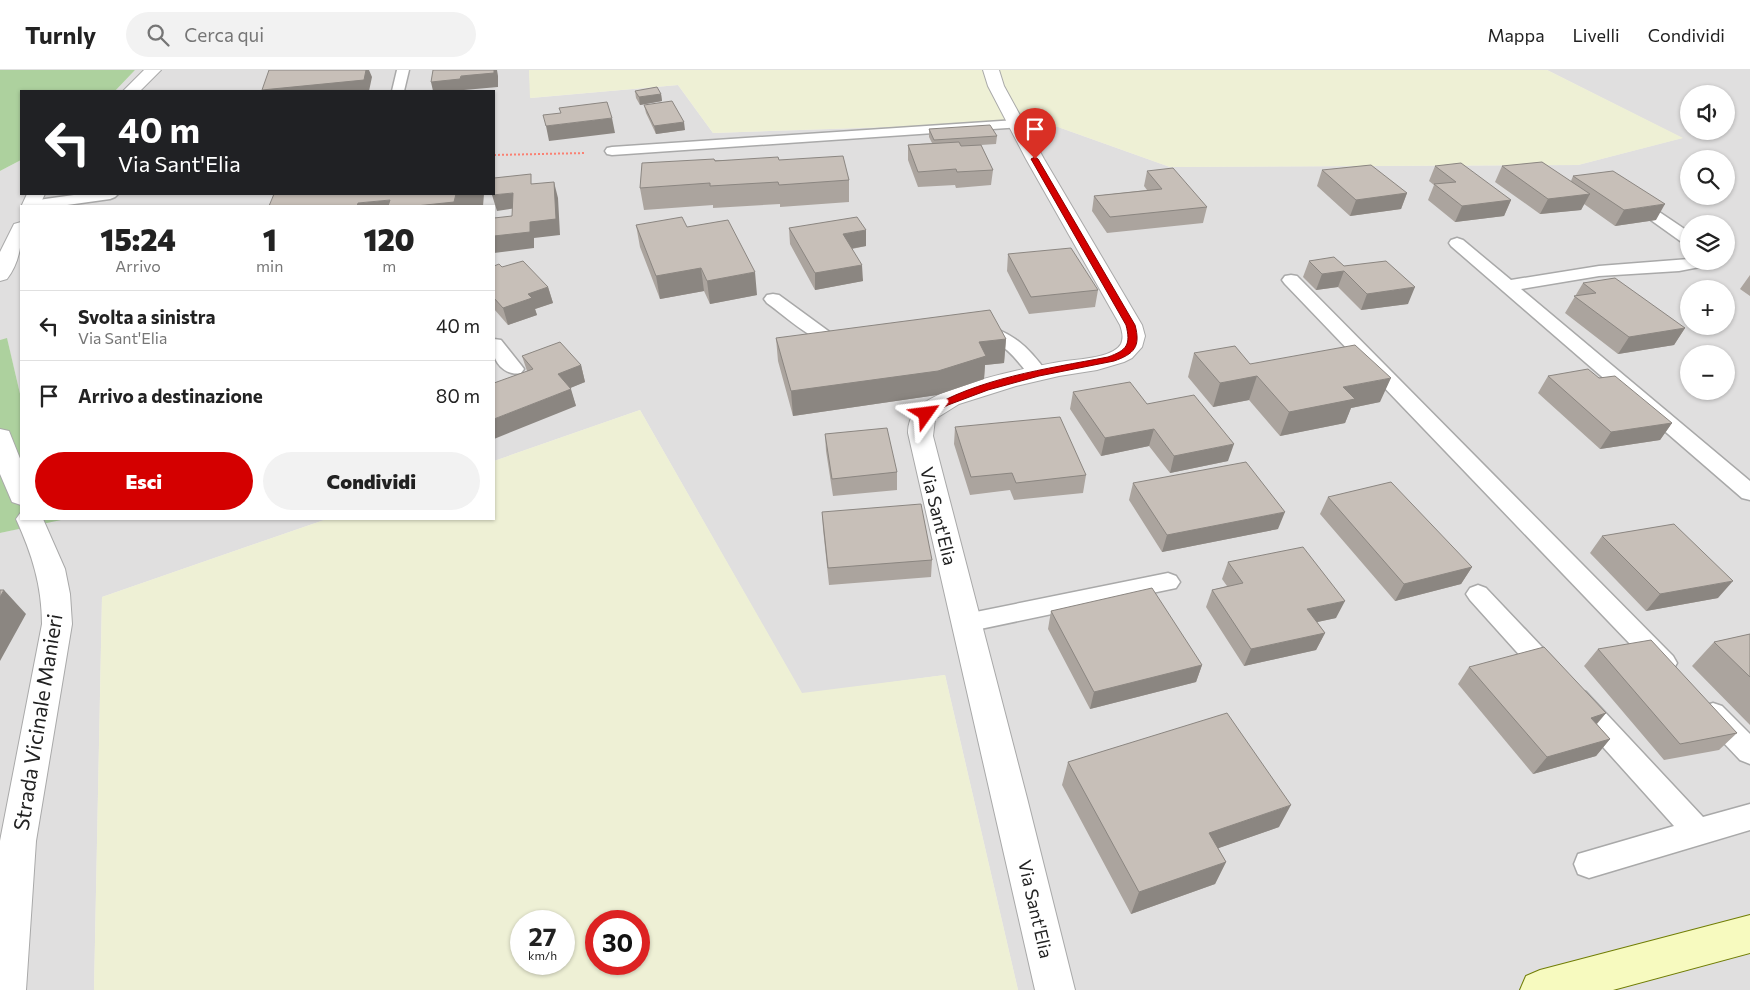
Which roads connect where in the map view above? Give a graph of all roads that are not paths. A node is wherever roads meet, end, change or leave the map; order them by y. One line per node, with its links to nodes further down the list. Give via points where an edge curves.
1 (153, 70): 4 (street)
2 (403, 70): 5 (lane)
3 (991, 70): 6 (street, Via Sant'Elia)
4 (132, 90)
5 (398, 90)
6 (1016, 124): 7 (lane); 23 (street, Via Sant'Elia, via 1131,325 1134,336 1131,347 1116,358)
7 (612, 151)
8 (1624, 194): 12 (lane)
9 (103, 195): 10 (lane)
10 (38, 205)
11 (20, 230): 15 (street)
12 (1680, 234)
13 (1457, 243): 17 (lane)
14 (1680, 266): 17 (lane, via 1599,271)
15 (0, 275)
16 (1291, 280): 32 (lane)
17 (1507, 286): 27 (lane)
18 (773, 299): 20 (lane, via 830,340)
19 (959, 328): 23 (lane, via 989,331 1007,339)
20 (867, 341)
21 (495, 345): 22 (lane)
22 (514, 369)
23 (1038, 374): 31 (street, Via Sant'Elia, via 945,402 926,414 920,425)
24 (0, 437): 25 (street)
25 (16, 468): 26 (street)
26 (20, 490)
27 (1750, 493)
28 (30, 520): 37 (street, Strada Vicinale Manieri, via 53,576 57,624 18,841)
29 (1168, 582): 31 (lane)
30 (1478, 594): 34 (lane)
31 (966, 623): 38 (street, Via Sant'Elia)
32 (1750, 752)
33 (1750, 817): 34 (lane)
34 (1698, 832): 35 (lane)
35 (1589, 864)
36 (1750, 934): 39 (street)
37 (6, 990)
38 (1055, 990)
39 (1540, 990)

